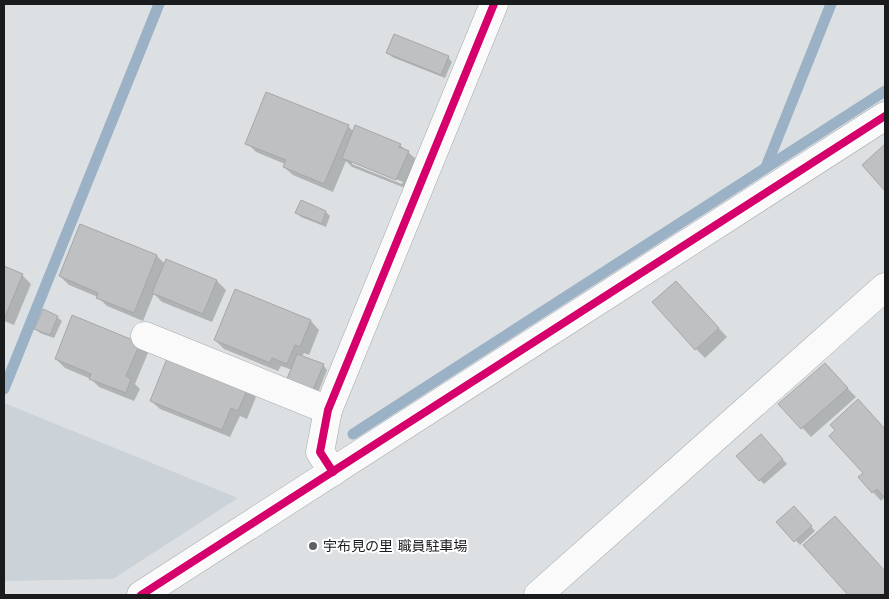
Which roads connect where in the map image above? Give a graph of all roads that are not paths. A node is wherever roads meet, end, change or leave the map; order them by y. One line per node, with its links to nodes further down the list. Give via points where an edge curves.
1 (494, 4): 5 (street)
2 (885, 116): 6 (street)
3 (885, 287): 8 (street)
4 (145, 336): 5 (street)
5 (328, 410): 6 (street, via 320,452)
6 (332, 472): 7 (street)
7 (142, 595)
8 (538, 595)

